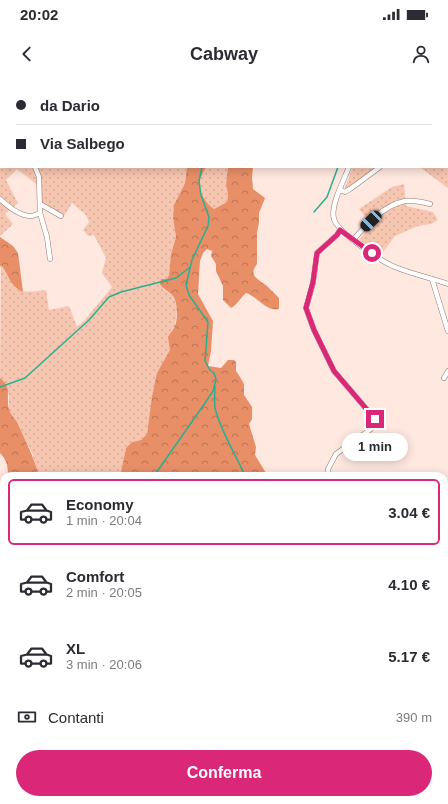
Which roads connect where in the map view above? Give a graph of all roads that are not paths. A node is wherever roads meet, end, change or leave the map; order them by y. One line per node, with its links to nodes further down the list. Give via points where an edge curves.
1 (35, 168): 6 (street, via 39,177)
2 (349, 168): 4 (street)
3 (379, 168): 4 (street, via 345,192)
4 (340, 190): 10 (street, via 334,206 334,219)
5 (0, 199): 8 (street, via 20,214 32,216)
6 (40, 204): 8 (street); 9 (street)
7 (430, 204): 11 (street, via 412,201 397,204 374,218)
8 (40, 213): 12 (street)
9 (61, 216)
10 (340, 230): 11 (street); 18 (street, via 317,253 306,308 334,371 375,419 371,428 336,454)
11 (353, 240): 13 (street, via 395,267)
12 (50, 258)
13 (432, 279): 14 (street); 15 (street)
14 (448, 284)
15 (448, 331)
16 (448, 371): 17 (street)
17 (444, 378)
18 (328, 472)

